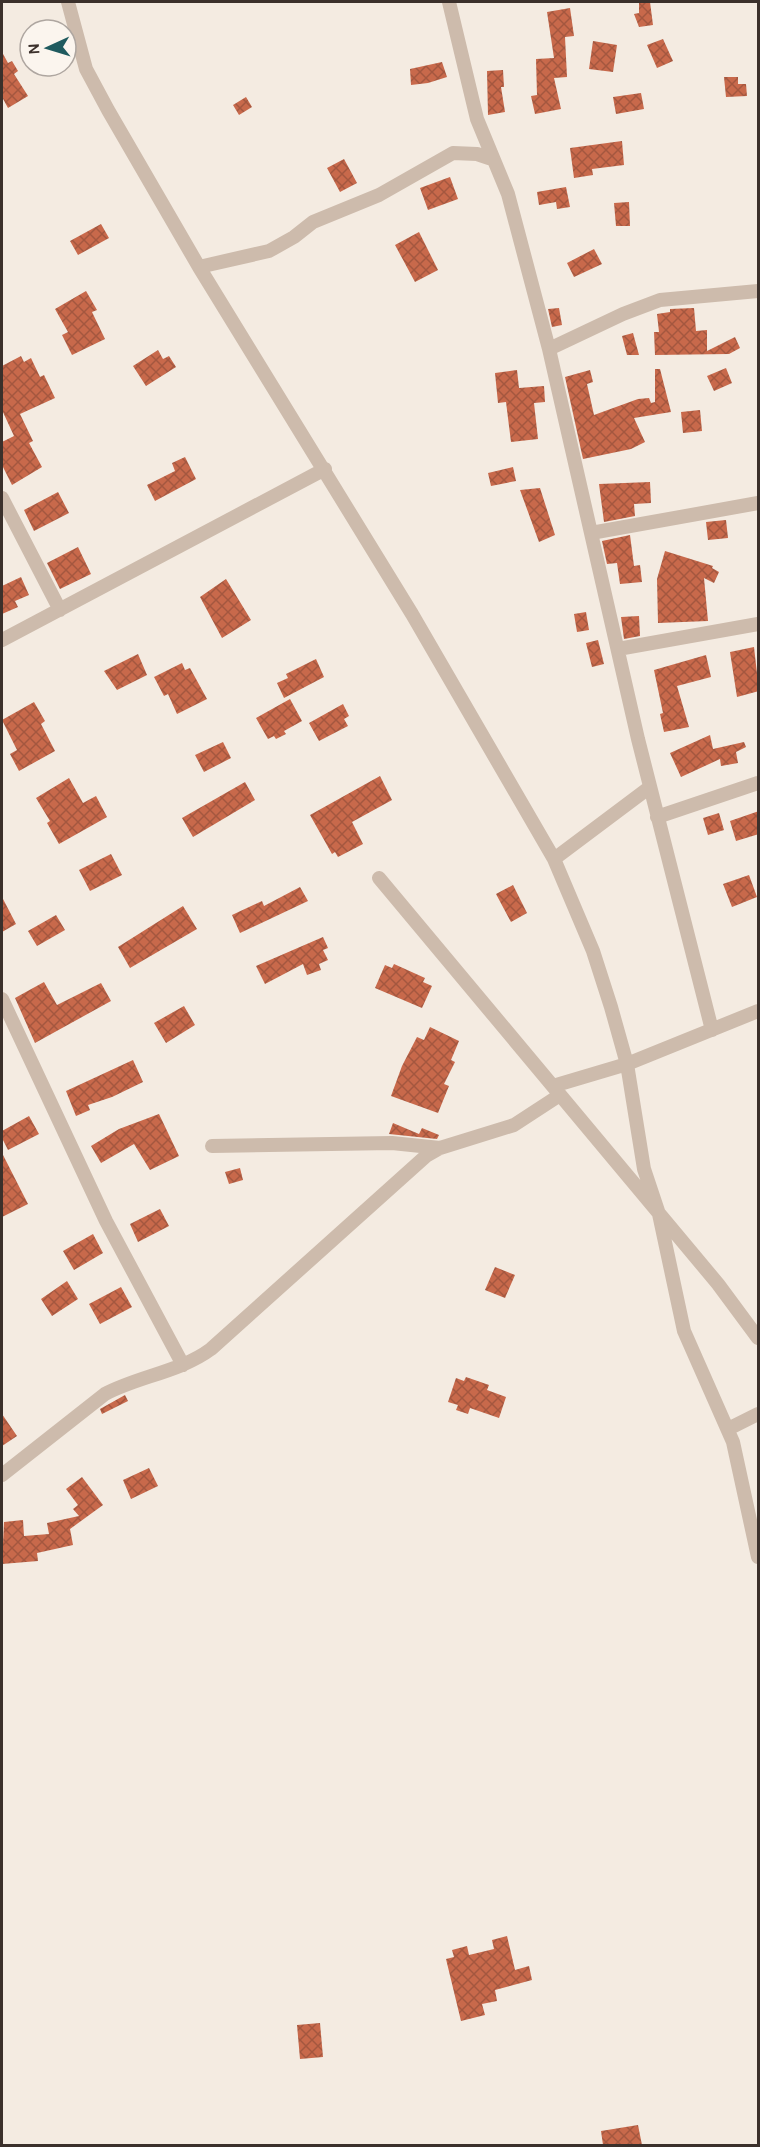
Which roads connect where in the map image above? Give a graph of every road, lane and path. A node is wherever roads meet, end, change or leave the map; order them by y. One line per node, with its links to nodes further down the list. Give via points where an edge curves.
1 (68, 2): 4 (street, via 86,69)
2 (449, 2): 3 (street, via 477,119)
3 (492, 159): 4 (street, via 453,153 379,195 313,222 269,251); 6 (street, via 520,233)
4 (199, 267): 7 (street)
5 (759, 291): 6 (street, via 660,300)
6 (549, 349): 10 (street)
7 (325, 469): 11 (street); 18 (street)
8 (2, 498): 11 (street)
9 (759, 503): 10 (street)
10 (591, 533): 14 (street)
11 (60, 610): 13 (street)
12 (759, 624): 14 (street)
13 (2, 640)
14 (618, 649): 16 (street)
15 (759, 783): 17 (street)
16 (650, 787): 17 (street); 18 (street)
17 (657, 818): 22 (street)
18 (554, 859): 23 (street, via 593,951)
19 (379, 878): 24 (street)
20 (2, 999): 29 (street, via 106,1221)
21 (759, 1011): 22 (street)
22 (712, 1030): 23 (street)
23 (627, 1064): 24 (street); 27 (street, via 644,1169)
24 (557, 1090): 26 (street, via 514,1125); 27 (street)
25 (212, 1146): 26 (street, via 392,1143)
26 (440, 1148): 29 (street, via 426,1156 211,1349)
27 (659, 1214): 28 (street); 31 (street, via 684,1331 695,1363)
28 (759, 1338)
29 (183, 1365): 32 (street, via 105,1394)
30 (759, 1414): 31 (street)
31 (728, 1429): 33 (street)
32 (2, 1475)
33 (759, 1557)

